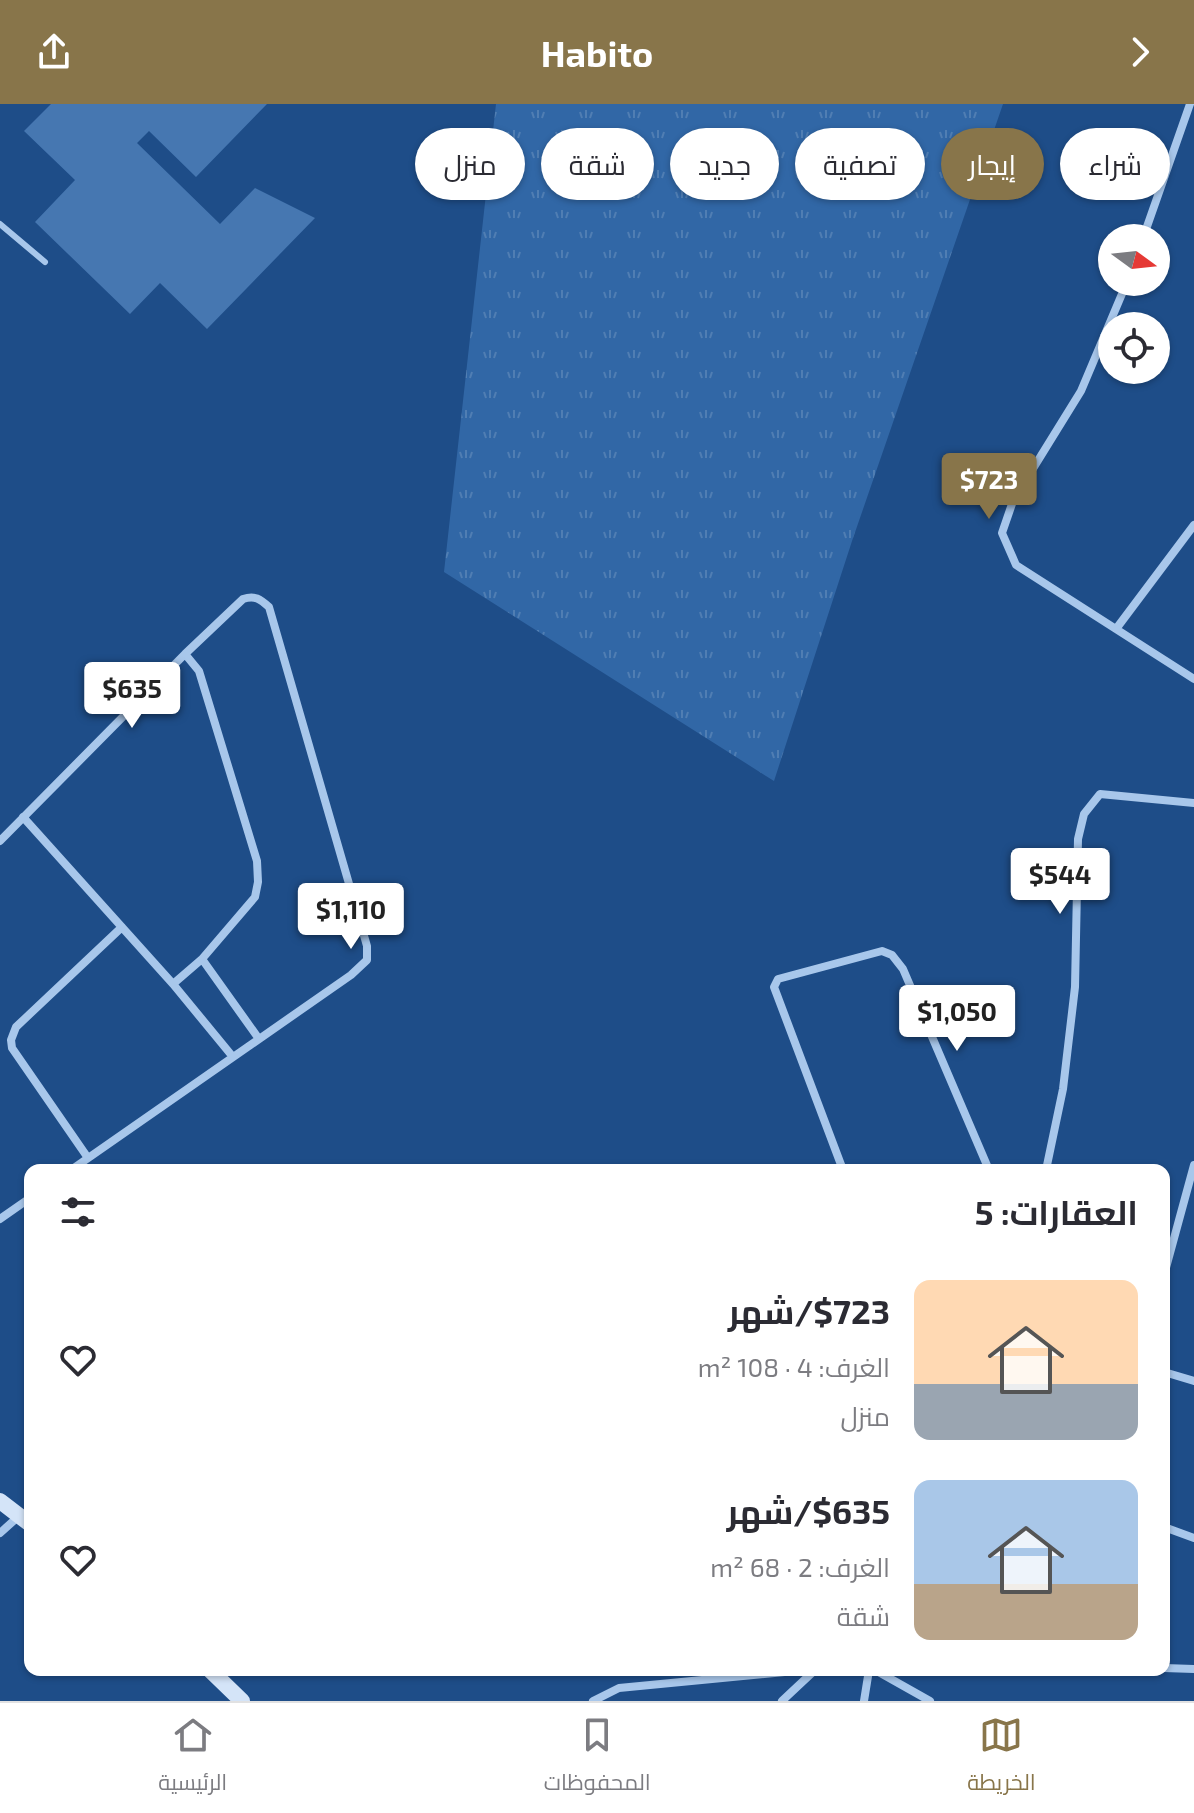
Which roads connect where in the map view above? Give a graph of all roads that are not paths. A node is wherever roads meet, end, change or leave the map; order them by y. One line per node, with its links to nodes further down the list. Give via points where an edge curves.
1 (1190, 104): 3 (street)
2 (0, 224): 4 (lane)
3 (1148, 224)
4 (45, 262)
5 (1121, 296): 7 (street, via 1081,391 1013,501 1002,533 1016,565)
6 (1194, 525): 7 (street)
7 (1116, 629): 9 (street)
8 (185, 654): 11 (street); 14 (street, via 199,671 257,861 255,897); 16 (street, via 243,599 251,596 269,607 367,946 361,967)
9 (1194, 679)
10 (1194, 803): 22 (street, via 1100,794 1084,814 1078,839 1075,987)
11 (23, 817): 12 (street); 13 (street)
12 (0, 841)
13 (122, 927): 15 (street); 18 (street, via 16,1027 11,1040)
14 (202, 959): 15 (street); 16 (street)
15 (173, 984): 17 (street)
16 (259, 1039): 17 (street)
17 (233, 1057): 18 (street)
18 (88, 1158): 19 (street)
19 (80, 1164)
20 (841, 1164): 21 (street, via 774,987 778,979 882,951 903,969)
21 (986, 1164)
22 (1047, 1164)
23 (1194, 1165): 24 (street)
24 (1190, 1193): 27 (street)
25 (24, 1202): 26 (street)
26 (0, 1219)
27 (1170, 1256)
28 (1170, 1374): 29 (street)
29 (1194, 1381)
30 (0, 1501): 31 (street)
31 (24, 1519)
32 (24, 1521): 34 (street)
33 (1170, 1529): 35 (street)
34 (0, 1533)
35 (1194, 1538)
36 (1170, 1668): 37 (street)
37 (1194, 1669)
38 (216, 1676): 43 (street)
39 (743, 1676): 44 (street, via 619,1688)
40 (809, 1676): 45 (street)
41 (870, 1676): 46 (street)
42 (883, 1676): 47 (street)
43 (242, 1701)
44 (593, 1701)
45 (782, 1701)
46 (864, 1701)
47 (930, 1701)

